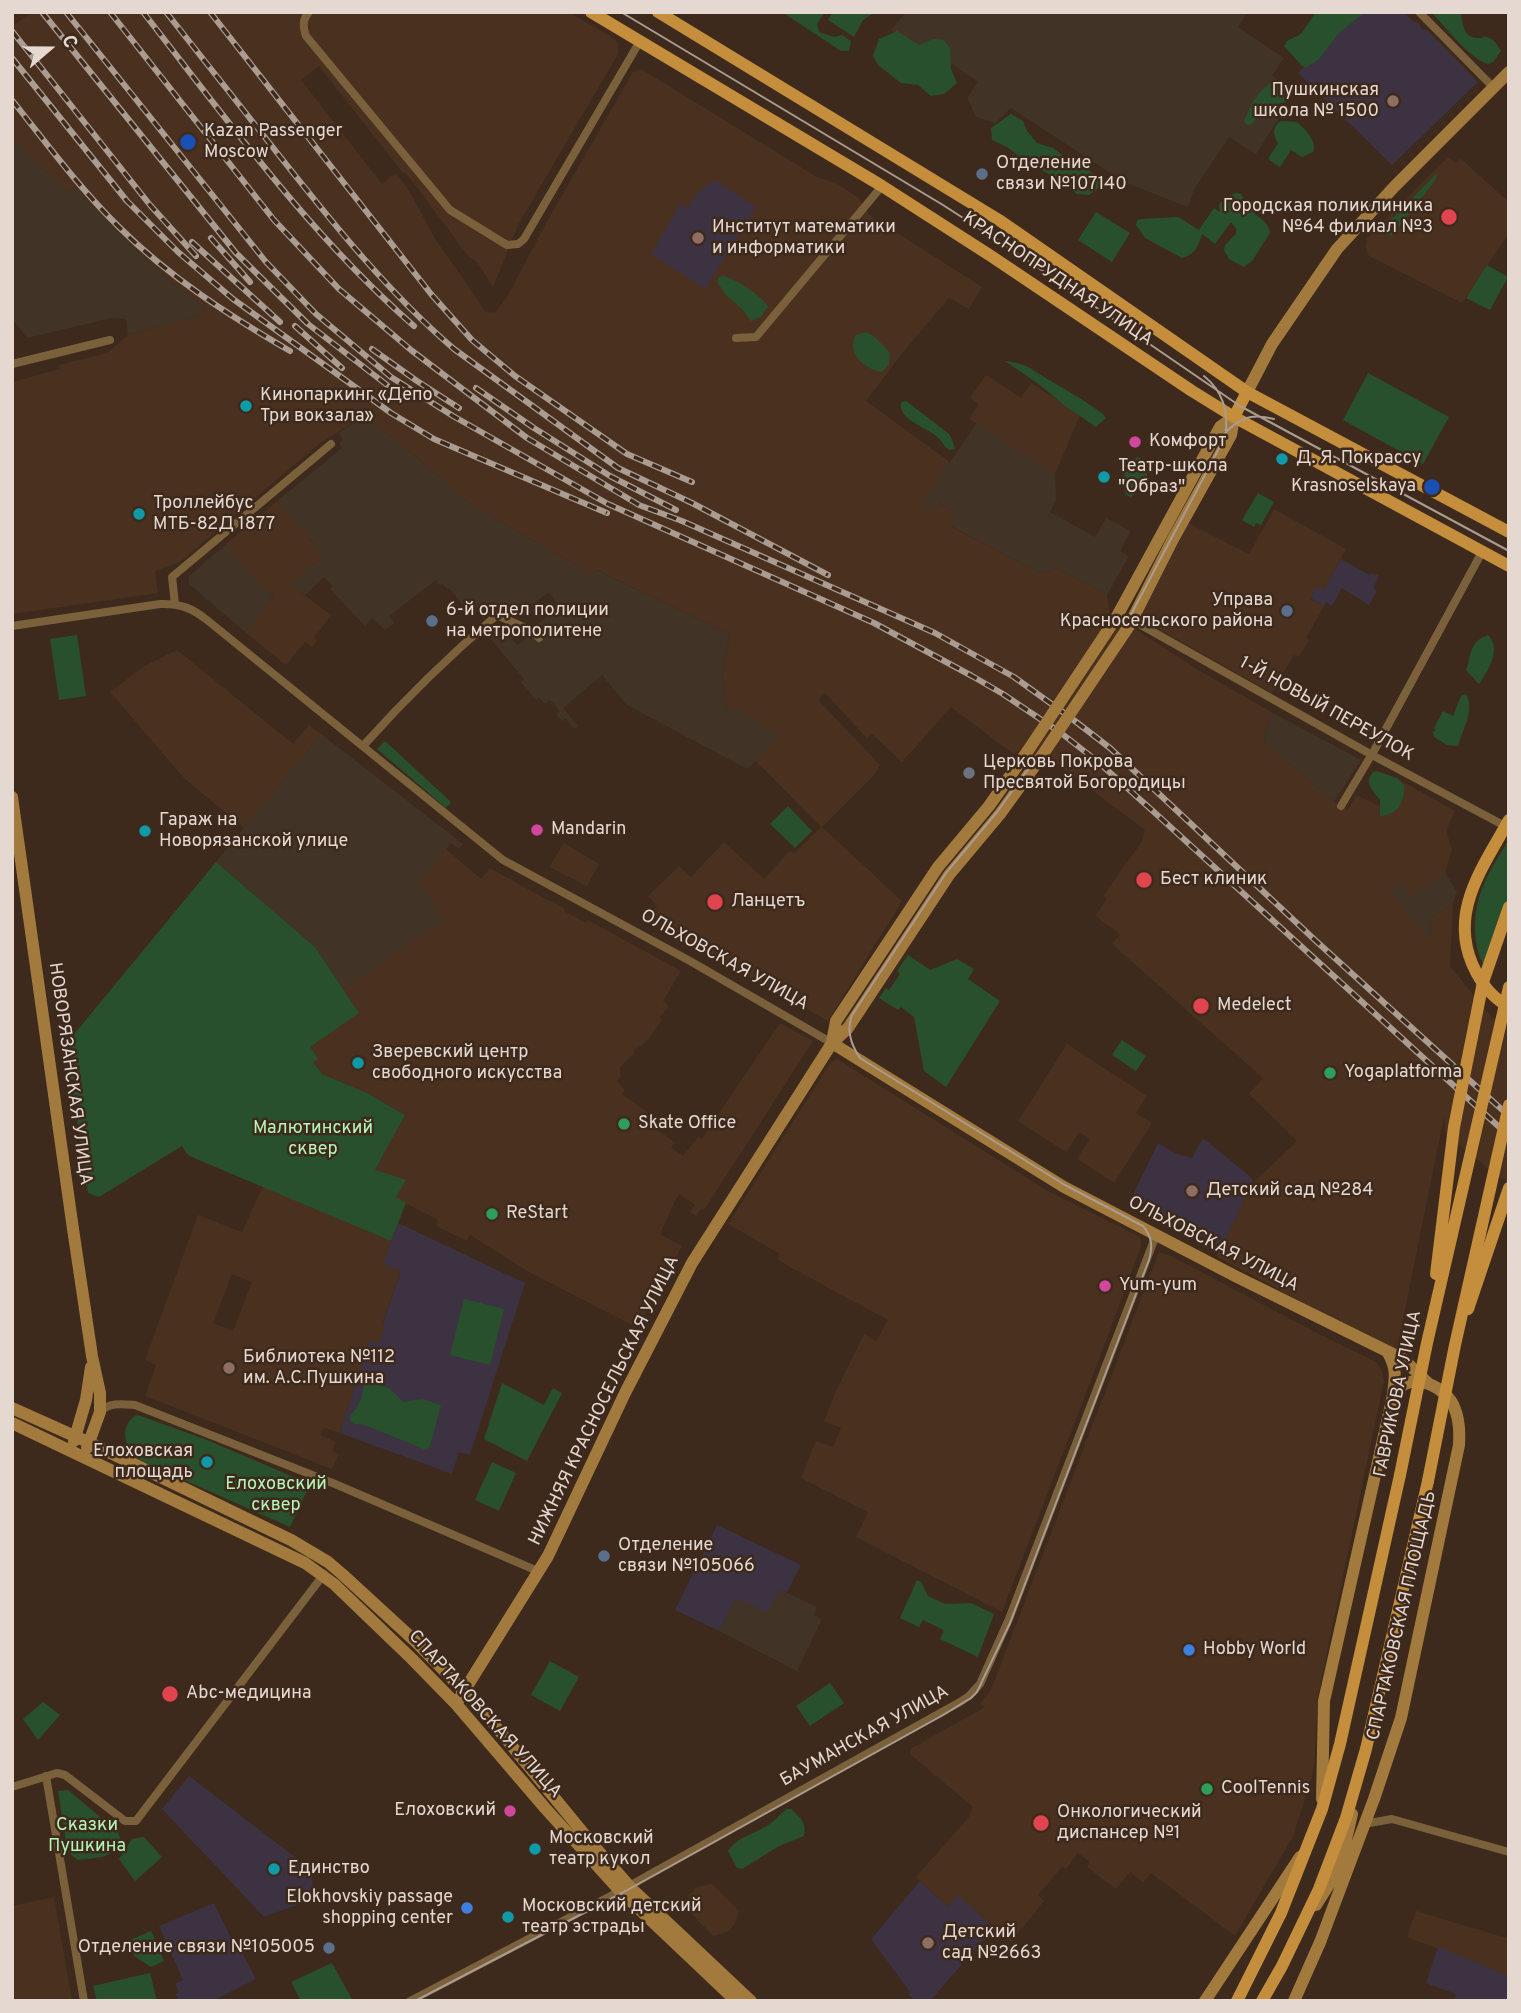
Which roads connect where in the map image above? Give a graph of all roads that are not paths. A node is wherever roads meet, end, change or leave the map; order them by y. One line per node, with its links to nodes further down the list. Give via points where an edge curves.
1 (309, 12): 5 (street, via 304,19 306,36 450,210 507,245 524,239)
2 (590, 12): 5 (main road, КРАСНОПРУДНАЯ УЛИЦА)
3 (658, 12): 12 (main road, КРАСНОПРУДНАЯ УЛИЦА, via 999,219)
4 (1419, 12): 7 (street)
5 (640, 41): 8 (main road, КРАСНОПРУДНАЯ УЛИЦА)
6 (1509, 72): 7 (street)
7 (1493, 87): 12 (street, via 1336,249 1272,344)
8 (882, 186): 9 (street, via 756,337); 13 (main road, КРАСНОПРУДНАЯ УЛИЦА)
9 (736, 338)
10 (110, 340): 11 (street)
11 (12, 364)
12 (1247, 392): 13 (main road); 15 (main road, КРАСНОПРУДНАЯ УЛИЦА)
13 (1234, 417): 16 (main road, КРАСНОПРУДНАЯ УЛИЦА); 19 (street, НИЖНЯЯ КРАСНОСЕЛЬСКАЯ УЛИЦА, via 1231,435); 30 (street, НИЖНЯЯ КРАСНОСЕЛЬСКАЯ УЛИЦА, bridge, via 1220,427 1116,618 989,806 911,907 836,1021)
14 (331, 444): 18 (street, via 172,577)
15 (1509, 532)
16 (1482, 552): 17 (main road, КРАСНОПРУДНАЯ УЛИЦА); 23 (street)
17 (1509, 566)
18 (174, 604): 20 (street, ОЛЬХОВСКАЯ УЛИЦА); 22 (street, ОЛЬХОВСКАЯ УЛИЦА, via 200,614)
19 (1130, 623): 23 (street, 1-Й НОВЫЙ ПЕРЕУЛОК); 30 (street, НИЖНЯЯ КРАСНОСЕЛЬСКАЯ УЛИЦА, bridge, via 1039,761 949,875 848,1028)
20 (12, 626)
21 (539, 638): 22 (street, via 497,615 422,683)
22 (363, 746): 30 (street, ОЛЬХОВСКАЯ УЛИЦА, via 503,860)
23 (1371, 755): 25 (street); 26 (street, 1-Й НОВЫЙ ПЕРЕУЛОК)
24 (12, 797): 37 (street, НОВОРЯЗАНСКАЯ УЛИЦА)
25 (1341, 806)
26 (1507, 823): 29 (main road, via 1475,881 1464,923 1465,944 1482,985)
27 (1509, 907): 34 (main road, bridge, via 1483,982 1454,1127)
28 (1509, 987): 34 (main road, ГАВРИКОВА УЛИЦА, bridge)
29 (1509, 1007)
30 (832, 1043): 33 (street, ОЛЬХОВСКАЯ УЛИЦА, via 1050,1179); 47 (street, НИЖНЯЯ КРАСНОСЕЛЬСКАЯ УЛИЦА, via 692,1263)
31 (1509, 1105): 35 (main road, bridge)
32 (1509, 1188): 35 (main road, bridge)
33 (1156, 1235): 36 (street, ОЛЬХОВСКАЯ УЛИЦА); 58 (street, БАУМАНСКАЯ УЛИЦА, via 1035,1554 980,1684 960,1702)
34 (1427, 1343): 53 (main road, ГАВРИКОВА УЛИЦА, bridge)
35 (1455, 1345): 50 (main road, bridge)
36 (1387, 1351): 38 (street, ОЛЬХОВСКАЯ УЛИЦА, via 1403,1359); 39 (street, via 1396,1371)
37 (92, 1356): 41 (street, НОВОРЯЗАНСКАЯ УЛИЦА); 43 (street, НОВОРЯЗАНСКАЯ УЛИЦА)
38 (1429, 1384): 39 (street, via 1401,1385); 54 (street, СПАРТАКОВСКАЯ ПЛОЩАДЬ, via 1444,1394 1455,1410 1459,1445 1401,1718)
39 (1392, 1400): 53 (street, via 1324,1701)
40 (12, 1408): 43 (street, СПАРТАКОВСКАЯ УЛИЦА)
41 (100, 1412): 44 (street, НОВОРЯЗАНСКАЯ УЛИЦА); 47 (street, via 107,1406 135,1405)
42 (12, 1423): 45 (street, СПАРТАКОВСКАЯ УЛИЦА)
43 (76, 1436): 44 (street, СПАРТАКОВСКАЯ УЛИЦА); 45 (street, НОВОРЯЗАНСКАЯ УЛИЦА)
44 (90, 1443): 45 (street); 46 (street, СПАРТАКОВСКАЯ УЛИЦА, via 290,1540)
45 (78, 1453): 46 (street, СПАРТАКОВСКАЯ УЛИЦА)
46 (327, 1570): 48 (street, СПАРТАКОВСКАЯ УЛИЦА, via 415,1641); 49 (street, СПАРТАКОВСКАЯ УЛИЦА); 51 (street, via 136,1821 125,1821 65,1775)
47 (540, 1572): 48 (street, НИЖНЯЯ КРАСНОСЕЛЬСКАЯ УЛИЦА)
48 (464, 1691): 49 (street, НИЖНЯЯ КРАСНОСЕЛЬСКАЯ УЛИЦА); 58 (street, СПАРТАКОВСКАЯ УЛИЦА)
49 (456, 1704): 58 (street, СПАРТАКОВСКАЯ УЛИЦА, via 545,1808)
50 (1366, 1749): 57 (street); 59 (main road, via 1346,1818)
51 (46, 1776): 52 (street); 61 (street)
52 (12, 1787)
53 (1322, 1809): 55 (main road)
54 (1362, 1830): 56 (street, via 1392,1819); 57 (street); 60 (street, СПАРТАКОВСКАЯ ПЛОЩАДЬ)
55 (1309, 1845): 65 (street); 66 (main road)
56 (1509, 1852)
57 (1339, 1868): 59 (street); 60 (street)
58 (625, 1888): 62 (street, БАУМАНСКАЯ УЛИЦА); 63 (street); 64 (street)
59 (1298, 1934): 67 (main road)
60 (1319, 1945): 68 (street)
61 (84, 2001)
62 (410, 2001)
63 (736, 2001)
64 (751, 2001)
65 (1205, 2001)
66 (1237, 2001)
67 (1262, 2001)
68 (1294, 2001)

